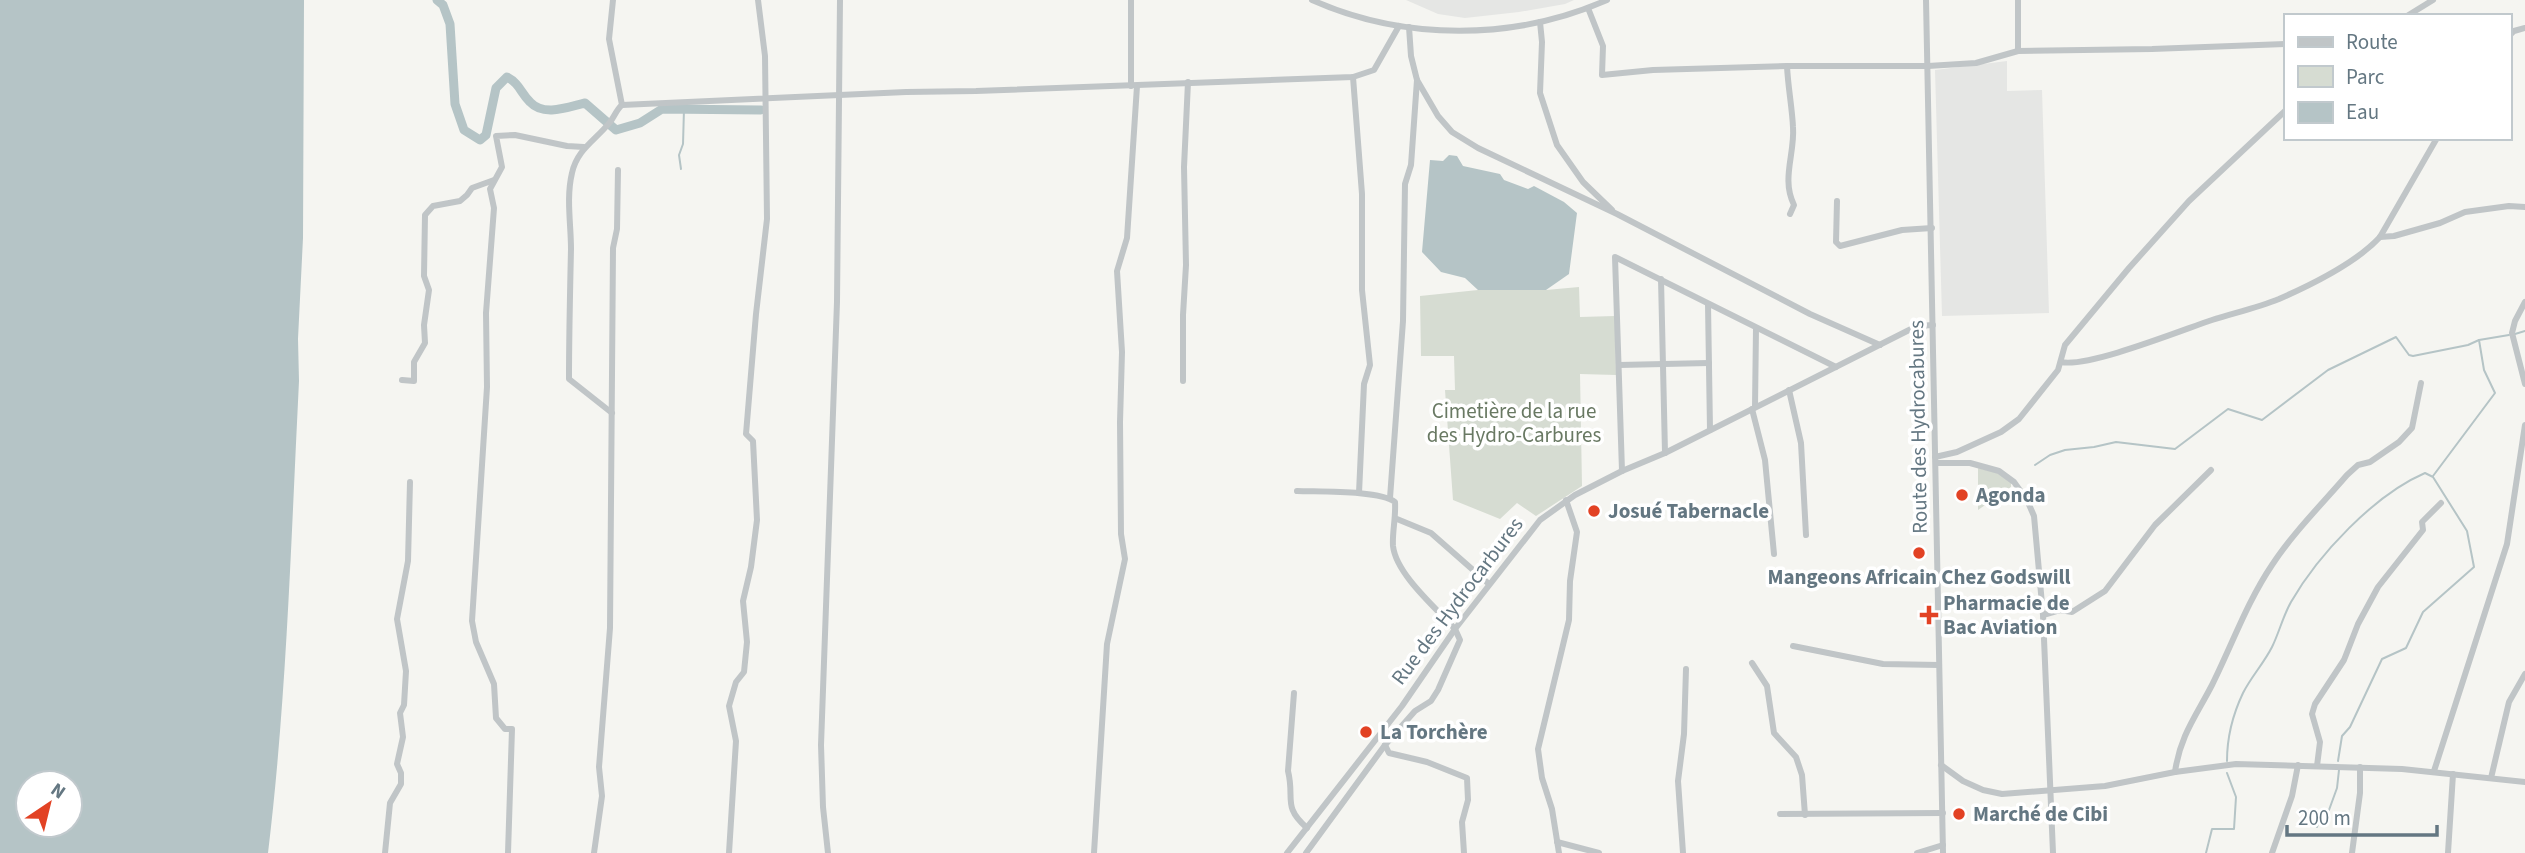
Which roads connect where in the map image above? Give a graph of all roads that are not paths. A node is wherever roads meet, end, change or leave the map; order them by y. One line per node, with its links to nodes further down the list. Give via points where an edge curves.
1 (613, 0): 25 (street, via 609,39)
2 (758, 0): 24 (street)
3 (839, 0): 23 (street)
4 (1131, 0): 22 (street)
5 (1311, 0): 13 (street)
6 (1606, 0): 10 (street)
7 (1926, 0): 18 (street, Route des Hydrocabures)
8 (2018, 0): 16 (street)
9 (2433, 0): 11 (street)
10 (1588, 8): 12 (street); 17 (street, via 1603,46 1602,75)
11 (2410, 14)
12 (1540, 22): 14 (street, via 1471,31); 33 (street, via 1540,93 1557,145 1583,182)
13 (1399, 26): 14 (street); 19 (street, via 1374,71)
14 (1409, 27): 20 (street)
15 (2284, 44): 16 (street)
16 (2018, 51): 18 (street, via 1976,63)
17 (1787, 66): 18 (street); 34 (street, via 1793,129 1788,166 1794,205)
18 (1928, 66): 35 (street, Route des Hydrocabures)
19 (1353, 77): 21 (street); 63 (street, via 1362,194 1362,290 1370,365 1364,384)
20 (1417, 80): 33 (street, via 1452,132); 64 (street, via 1411,165 1405,184 1403,321)
21 (1188, 82): 22 (street); 49 (street)
22 (1134, 86): 23 (street); 101 (street, via 1126,238 1117,271 1125,559 1107,644)
23 (839, 97): 24 (street); 100 (street, via 837,302 821,745)
24 (766, 100): 25 (street); 99 (street, via 767,219 746,434 753,441 757,520 743,601 744,672 729,706 736,741)
25 (622, 105): 28 (street)
26 (2284, 112): 43 (street, via 2189,201 2065,345)
27 (2436, 140): 36 (street)
28 (584, 147): 30 (street, via 496,136 502,167); 54 (street, via 572,173 569,196 569,379)
29 (618, 170): 54 (street)
30 (496, 179): 48 (street, via 472,188 460,201 433,206 425,215 424,276 429,290 425,343 414,362 414,381); 97 (street, via 490,189 494,208 486,313 487,387 472,621 494,684 496,718 505,729 512,729)
31 (1837, 201): 35 (street, via 1836,242 1840,246 1902,229)
32 (2525, 207): 36 (street, via 2465,212)
33 (1617, 214): 42 (street)
34 (1790, 214)
35 (1931, 228): 40 (street, Route des Hydrocabures)
36 (2380, 237): 43 (street, via 2342,265 2277,299 2124,350)
37 (1661, 279): 39 (street); 45 (street, via 1615,257); 46 (street)
38 (2525, 302): 51 (street, via 2513,336)
39 (1708, 304): 41 (street); 44 (street)
40 (1933, 325): 42 (street, Rue des Hydrocarbures, via 1917,326); 58 (street, Route des Hydrocabures)
41 (1756, 328): 47 (street); 53 (street)
42 (1880, 345): 47 (street, Rue des Hydrocarbures)
43 (2062, 362): 58 (street, via 2019,419 2001,432)
44 (1709, 363): 46 (street); 56 (street)
45 (1619, 365): 46 (street); 60 (street)
46 (1664, 366): 57 (street)
47 (1836, 368): 52 (street, Rue des Hydrocarbures)
48 (401, 380)
49 (1183, 381)
50 (2421, 383): 85 (street, via 2412,428 2347,475 2273,564 2186,732)
51 (2525, 384)
52 (1789, 390): 53 (street, Rue des Hydrocarbures); 68 (street, via 1801,443)
53 (1754, 408): 56 (street, Rue des Hydrocarbures); 69 (street, via 1765,460)
54 (612, 413): 98 (street, via 610,628 599,767 602,796)
55 (2525, 425): 84 (street, via 2507,544)
56 (1710, 430): 57 (street, Rue des Hydrocarbures)
57 (1665, 453): 60 (street, Rue des Hydrocarbures)
58 (1936, 460): 71 (street, via 1999,471 2027,500 2034,516); 75 (street, Route des Hydrocabures)
59 (2211, 470): 71 (street, via 2155,525 2105,591 2072,611)
60 (1622, 471): 65 (street, Rue des Hydrocarbures)
61 (410, 482): 96 (street, via 408,561 397,619 406,671 397,764 401,784 390,803)
62 (1297, 491): 63 (street)
63 (1359, 493): 64 (street)
64 (1390, 498): 67 (street, via 1395,502)
65 (1566, 500): 70 (street, Rue des Hydrocarbures, via 1540,520); 94 (street, via 1577,532 1569,620 1538,749)
66 (2441, 503): 82 (street, via 2422,522 2423,530 2378,587 2344,660 2315,704 2312,714 2320,742)
67 (1396, 519): 70 (street, via 1431,533); 72 (street, via 1393,545 1398,565)
68 (1806, 535)
69 (1774, 554)
70 (1489, 584): 72 (street, Rue des Hydrocarbures)
71 (2043, 615): 89 (street)
72 (1455, 629): 79 (street, via 1458,648 1438,690); 93 (street, Rue des Hydrocarbures)
73 (1793, 646): 75 (street, via 1883,664)
74 (1752, 663): 92 (street, via 1767,686 1774,733 1796,757)
75 (1939, 665): 80 (street, Route des Hydrocabures)
76 (1686, 669): 107 (street, via 1678,781)
77 (2525, 674): 87 (street, via 2509,702)
78 (1294, 693): 93 (street, via 1290,806)
79 (1385, 745): 103 (street); 104 (street, via 1389,753 1467,778)
80 (1941, 765): 89 (street, via 1983,790); 90 (street, Route des Hydrocabures)
81 (2298, 765): 82 (street); 85 (street, via 2236,764); 110 (street)
82 (2317, 766): 83 (street)
83 (2360, 767): 84 (street); 111 (street)
84 (2434, 771): 86 (street)
85 (2175, 772): 89 (street)
86 (2453, 774): 87 (street); 112 (street)
87 (2491, 778): 88 (street)
88 (2525, 782)
89 (2049, 792): 109 (street)
90 (1942, 813): 92 (street); 95 (street, Route des Hydrocabures)
91 (1780, 814): 92 (street)
92 (1805, 815)
93 (1307, 828): 102 (street, Rue des Hydrocarbures)
94 (1557, 842): 105 (street); 106 (street)
95 (1943, 849): 108 (street)
96 (385, 853)
97 (508, 853)
98 (594, 853)
99 (729, 853)
100 (828, 853)
101 (1094, 853)
102 (1287, 853)
103 (1306, 853)
104 (1464, 853)
105 (1559, 853)
106 (1599, 853)
107 (1684, 853)
108 (1917, 853)
109 (2053, 853)
110 (2272, 853)
111 (2352, 853)
112 (2448, 853)

